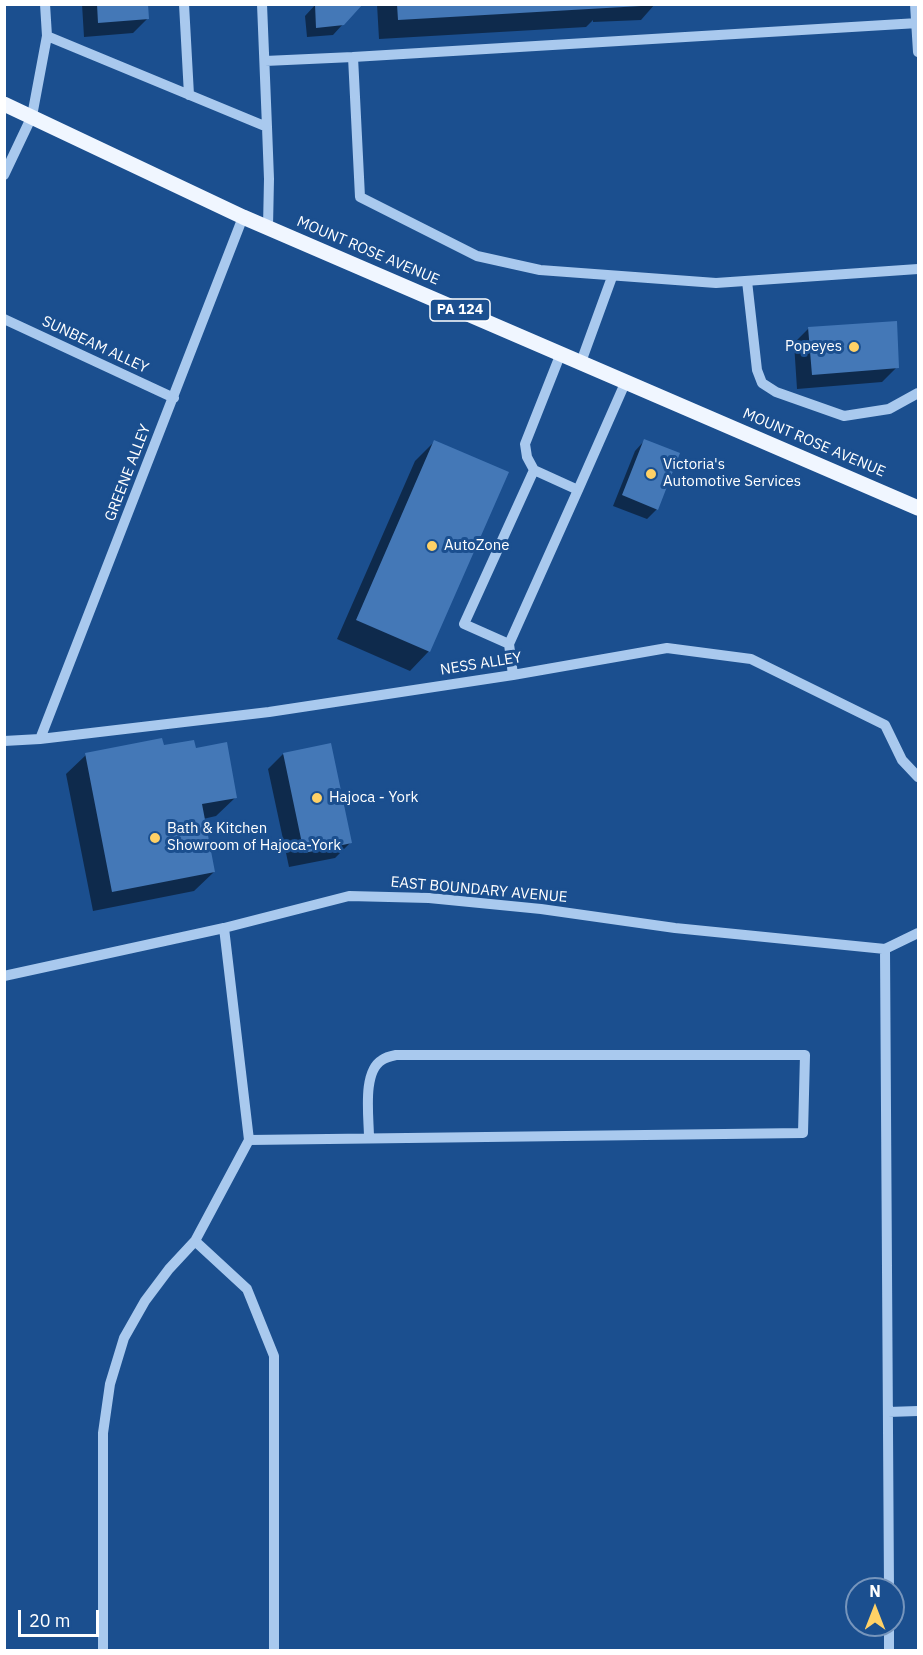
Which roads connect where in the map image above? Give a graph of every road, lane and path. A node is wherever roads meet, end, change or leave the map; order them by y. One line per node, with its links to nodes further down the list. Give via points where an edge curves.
1 (45, 4): 6 (street)
2 (184, 4): 10 (street)
3 (262, 4): 9 (street)
4 (915, 4): 5 (street)
5 (917, 23): 7 (street); 8 (street)
6 (47, 36): 10 (street); 12 (street)
7 (918, 52)
8 (353, 57): 9 (street); 18 (street, via 360,198 477,256 540,270)
9 (265, 61): 13 (street)
10 (189, 95): 13 (street)
11 (4, 104): 12 (main road, MOUNT ROSE AVENUE / PA 124)
12 (32, 116): 14 (street); 15 (main road, MOUNT ROSE AVENUE / PA 124)
13 (267, 127): 16 (street)
14 (4, 175)
15 (243, 216): 16 (main road, MOUNT ROSE AVENUE / PA 124); 25 (street, GREENE ALLEY)
16 (268, 227): 21 (main road, MOUNT ROSE AVENUE / PA 124)
17 (918, 269): 19 (street)
18 (612, 277): 19 (street); 22 (street)
19 (747, 281): 24 (street, via 757,370 762,383 776,392 844,416 889,410)
20 (4, 319): 25 (street, SUNBEAM ALLEY)
21 (561, 353): 22 (main road, MOUNT ROSE AVENUE / PA 124); 26 (street, via 525,444)
22 (581, 362): 23 (main road, MOUNT ROSE AVENUE / PA 124)
23 (626, 381): 27 (street); 28 (main road, MOUNT ROSE AVENUE / PA 124)
24 (918, 393)
25 (174, 398): 31 (street, GREENE ALLEY)
26 (534, 470): 27 (street); 29 (street, via 464,624)
27 (578, 490): 29 (street)
28 (918, 508)
29 (508, 645): 30 (street)
30 (513, 675): 31 (street, NESS ALLEY, via 269,712); 33 (street, NESS ALLEY, via 667,648 751,658 885,725 902,760)
31 (40, 739): 32 (street, NESS ALLEY)
32 (4, 741)
33 (918, 777)
34 (225, 928): 36 (street, EAST BOUNDARY AVENUE, via 349,896 429,898); 37 (street, EAST BOUNDARY AVENUE); 39 (street)
35 (918, 933): 36 (street)
36 (885, 949): 41 (street)
37 (4, 976)
38 (369, 1138): 38 (street, via 803,1133 805,1055 396,1055 381,1060 373,1069 369,1083); 39 (street)
39 (249, 1140): 40 (street)
40 (195, 1240): 44 (street, via 145,1301 124,1338 110,1384 103,1433); 45 (street, via 247,1289 274,1356)
41 (888, 1412): 42 (street); 43 (street)
42 (918, 1412)
43 (889, 1577)
44 (103, 1650)
45 (274, 1650)

